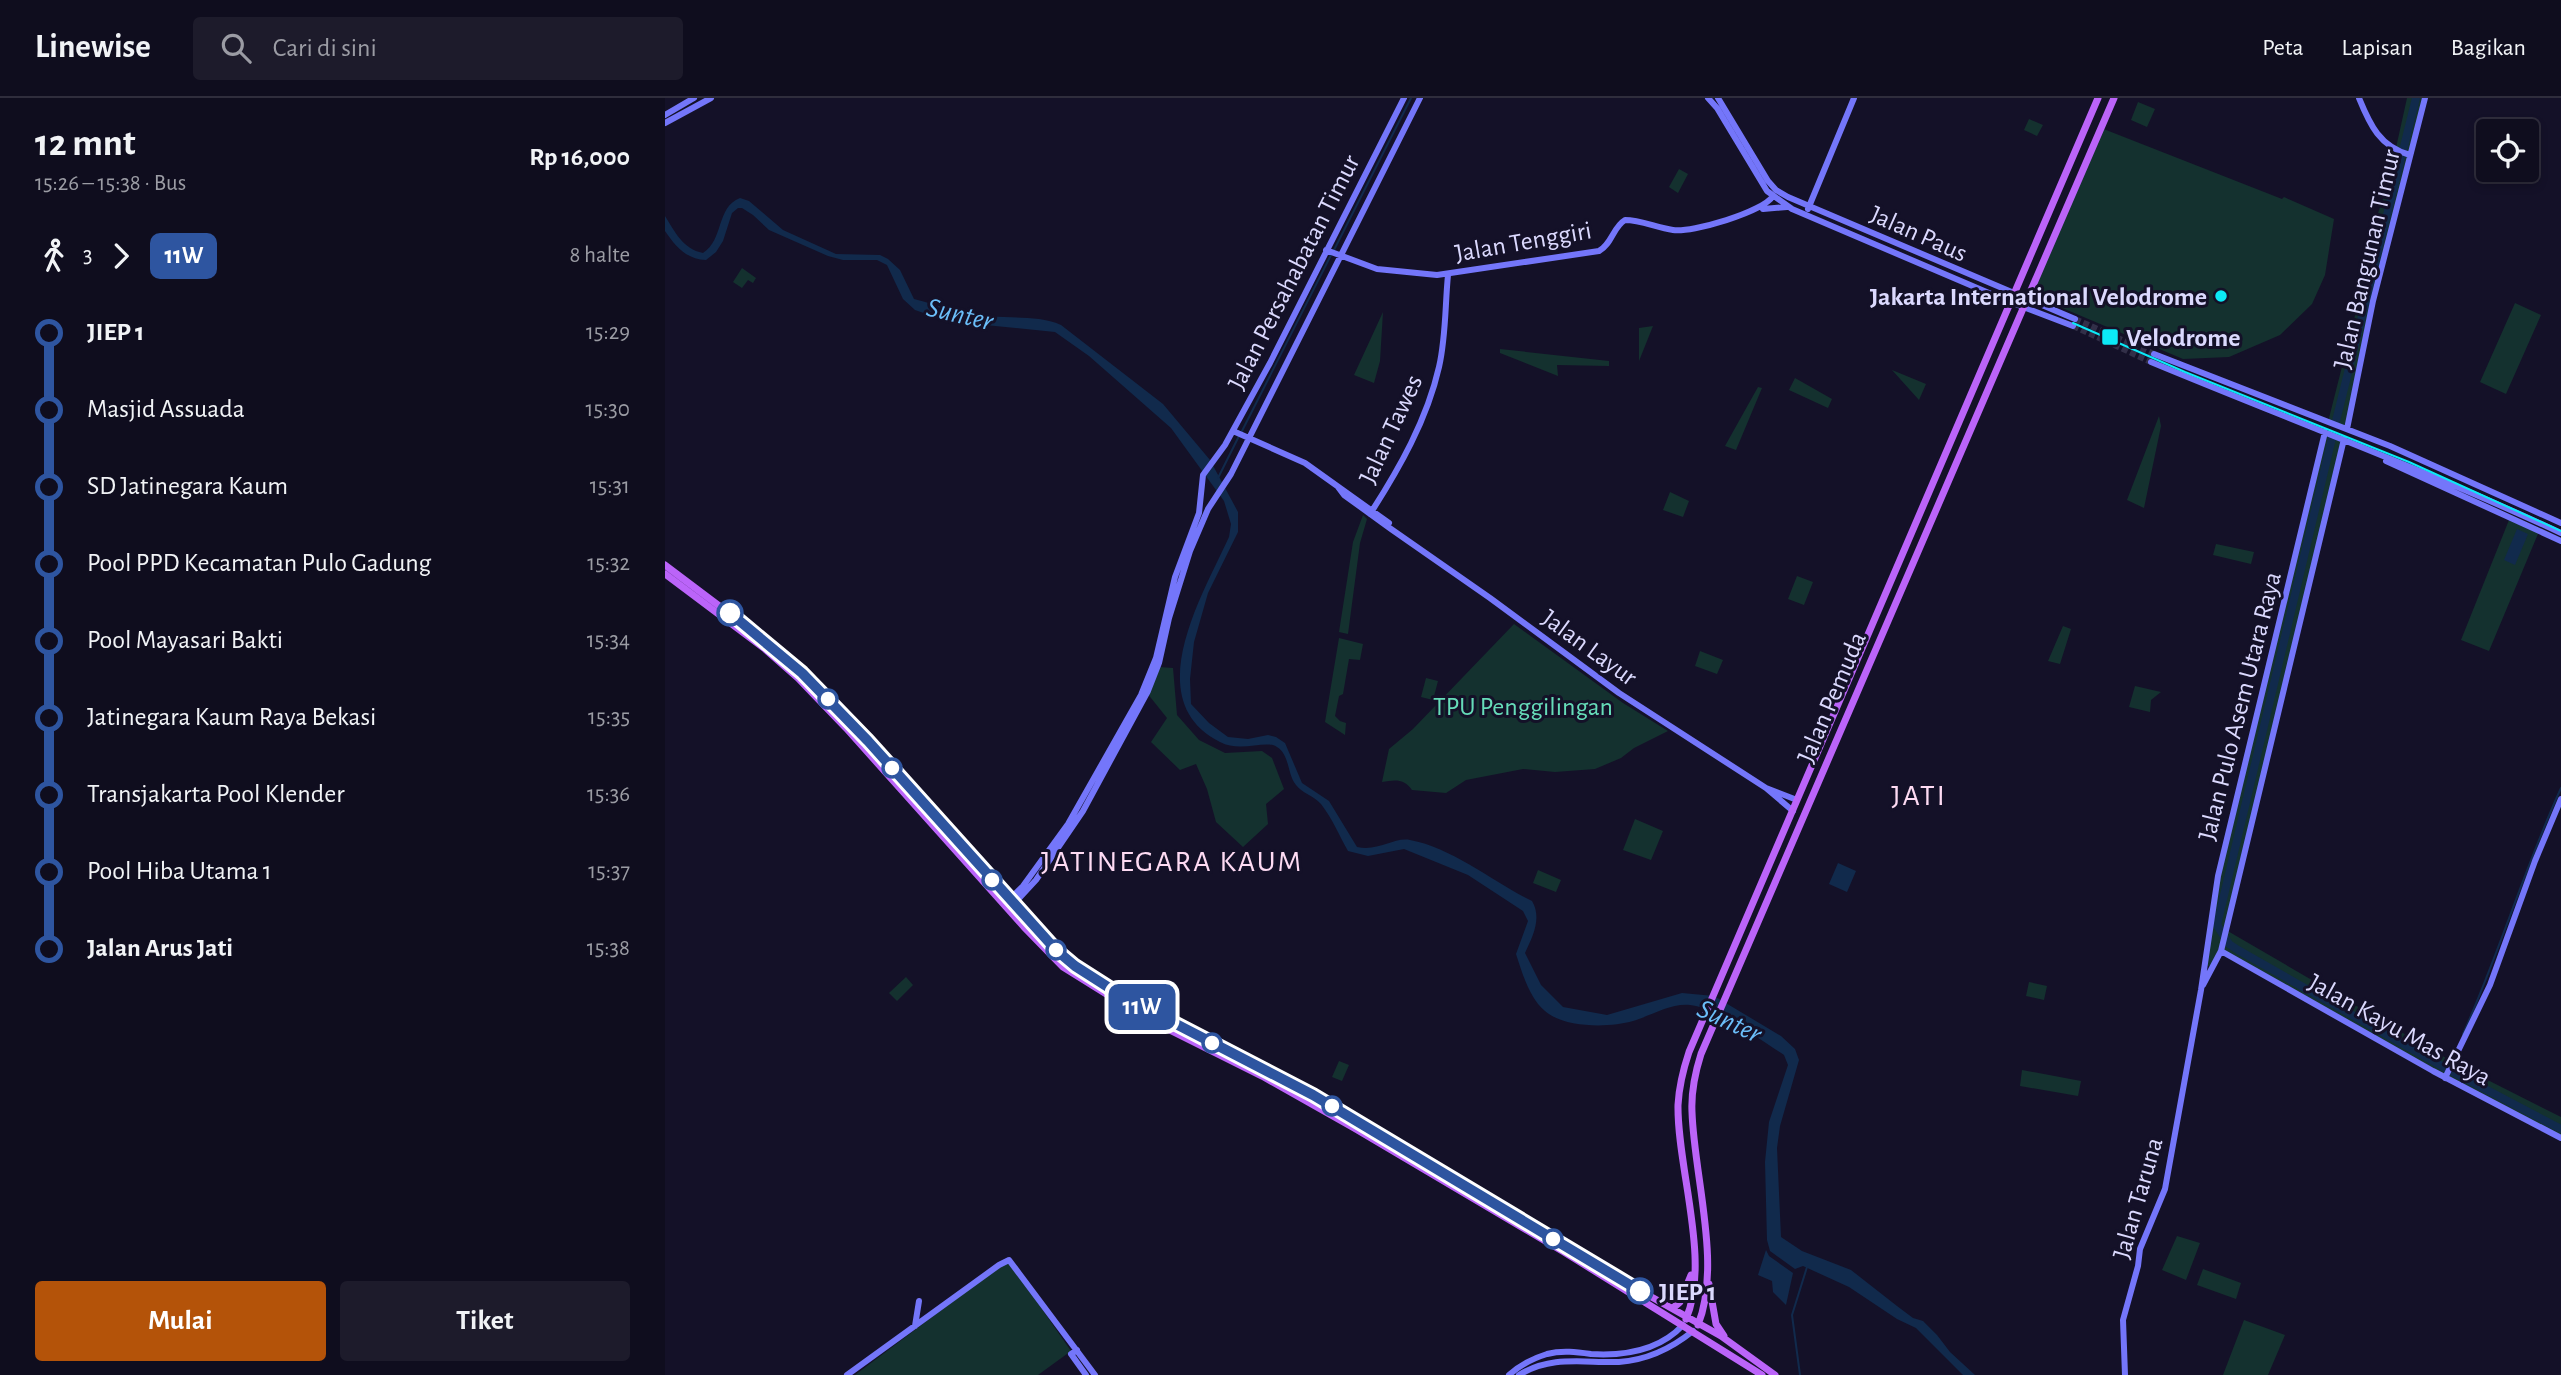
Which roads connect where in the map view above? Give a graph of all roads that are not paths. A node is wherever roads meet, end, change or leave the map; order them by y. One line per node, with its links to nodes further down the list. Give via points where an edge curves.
1 (711, 98): 11 (street)
2 (1404, 98): 20 (street, Jalan Persahabatan Timur)
3 (1420, 98): 20 (street)
4 (1708, 98): 10 (street)
5 (1854, 98): 16 (street)
6 (2098, 98): 22 (main road, Jalan Pemuda)
7 (2114, 98): 24 (main road, Jalan Pemuda)
8 (2359, 98): 14 (street, via 2374,132 2397,151)
9 (2425, 98): 14 (street, Jalan Bangunan Timur)
10 (1718, 100): 15 (street, via 1763,186); 16 (street, Jalan Paus, via 1768,181 1788,198)
11 (690, 103): 12 (street); 13 (street)
12 (665, 115)
13 (665, 123)
14 (2409, 154): 31 (street, Jalan Bangunan Timur)
15 (1773, 195): 17 (street); 18 (street, Jalan Tenggiri)
16 (1809, 206): 19 (street); 22 (street, Jalan Paus)
17 (1792, 209): 18 (street, Jalan Tenggiri, via 1777,206); 19 (street, Jalan Paus)
18 (1754, 211): 21 (street, Jalan Tenggiri, via 1678,231 1625,220 1599,251)
19 (1806, 214): 23 (street, Jalan Paus)
20 (1333, 253): 21 (street, Jalan Tenggiri, via 1388,271); 34 (street); 34 (street, Jalan Persahabatan Timur)
21 (1448, 275): 40 (street, Jalan Tawes, via 1443,346 1427,408)
22 (2014, 294): 23 (main road, Jalan Pemuda); 24 (street, Jalan Paus)
23 (2010, 302): 24 (street, Jalan Paus); 30 (main road, Jalan Pemuda)
24 (2024, 302): 25 (street); 32 (main road, Jalan Pemuda)
25 (2074, 323)
26 (2154, 354): 28 (street)
27 (2151, 362): 29 (street)
28 (2285, 407): 29 (street); 31 (street)
29 (2281, 416): 33 (street)
30 (1957, 426): 32 (main road); 48 (main road, Jalan Pemuda)
31 (2344, 429): 37 (street)
32 (1968, 431): 52 (main road, Jalan Pemuda)
33 (2327, 433): 35 (street); 54 (street, Jalan Pulo Asem Utara Raya, via 2222,856)
34 (1241, 434): 39 (street, via 1229,478); 39 (street, Jalan Persahabatan Timur, via 1212,461 1201,481); 40 (street, Jalan Layur, via 1305,463)
35 (2342, 438): 36 (street); 53 (street)
36 (2354, 443): 38 (street); 43 (street)
37 (2469, 482): 38 (street); 41 (street)
38 (2465, 490): 42 (street)
39 (1206, 507): 50 (street, via 1175,577 1151,673 1064,835)
40 (1372, 512): 46 (street, Jalan Layur, via 1619,693)
41 (2561, 523)
42 (2561, 533)
43 (2561, 541)
44 (665, 565): 50 (main road, via 802,673 900,776)
45 (665, 573): 50 (main road, via 798,678)
46 (1766, 788): 48 (street, Jalan Layur); 49 (street, Jalan Layur)
47 (2561, 799): 57 (street, via 2490,985)
48 (1797, 800): 49 (main road, Jalan Pemuda)
49 (1793, 811): 51 (main road, Jalan Pemuda)
50 (1009, 905): 61 (main road, via 1054,960 1089,984 1262,1076)
51 (1738, 935): 52 (main road); 59 (main road, Jalan Pemuda, via 1681,1077 1678,1108)
52 (1749, 940): 60 (main road, Jalan Pemuda, via 1696,1070 1691,1111)
53 (2221, 949): 55 (street); 57 (street, Jalan Kayu Mas Raya)
54 (2204, 964): 55 (street); 56 (street, Jalan Pulo Asem Utara Raya)
55 (2213, 966): 56 (street)
56 (2201, 990): 81 (street, Jalan Taruna, via 2165,1189 2140,1249 2123,1320)
57 (2446, 1076): 58 (street, Jalan Kayu Mas Raya)
58 (2561, 1138)
59 (1694, 1264): 63 (main road, via 1681,1302); 64 (main road, Jalan Pemuda)
60 (1708, 1280): 65 (main road, Jalan Pemuda); 69 (main road, via 1717,1324)
61 (1622, 1283): 63 (main road); 66 (main road)
62 (919, 1301): 67 (street)
63 (1673, 1308): 64 (main road)
64 (1688, 1316): 65 (main road); 66 (main road, Jalan Pemuda)
65 (1699, 1322): 68 (main road, Jalan Pemuda); 69 (main road)
66 (1683, 1325): 68 (main road); 70 (street)
67 (915, 1326): 72 (street, via 1009,1260); 74 (street)
68 (1693, 1331): 71 (street); 79 (main road)
69 (1727, 1339): 80 (main road)
70 (1658, 1343): 71 (street); 73 (street)
71 (1663, 1351): 73 (street, via 1632,1360)
72 (1074, 1352): 75 (street); 76 (street)
73 (1595, 1358): 77 (street, via 1568,1351 1548,1353); 78 (street, via 1548,1362)
74 (847, 1375)
75 (1086, 1375)
76 (1095, 1375)
77 (1509, 1375)
78 (1519, 1375)
79 (1762, 1375)
80 (1776, 1375)
81 (2125, 1375)

